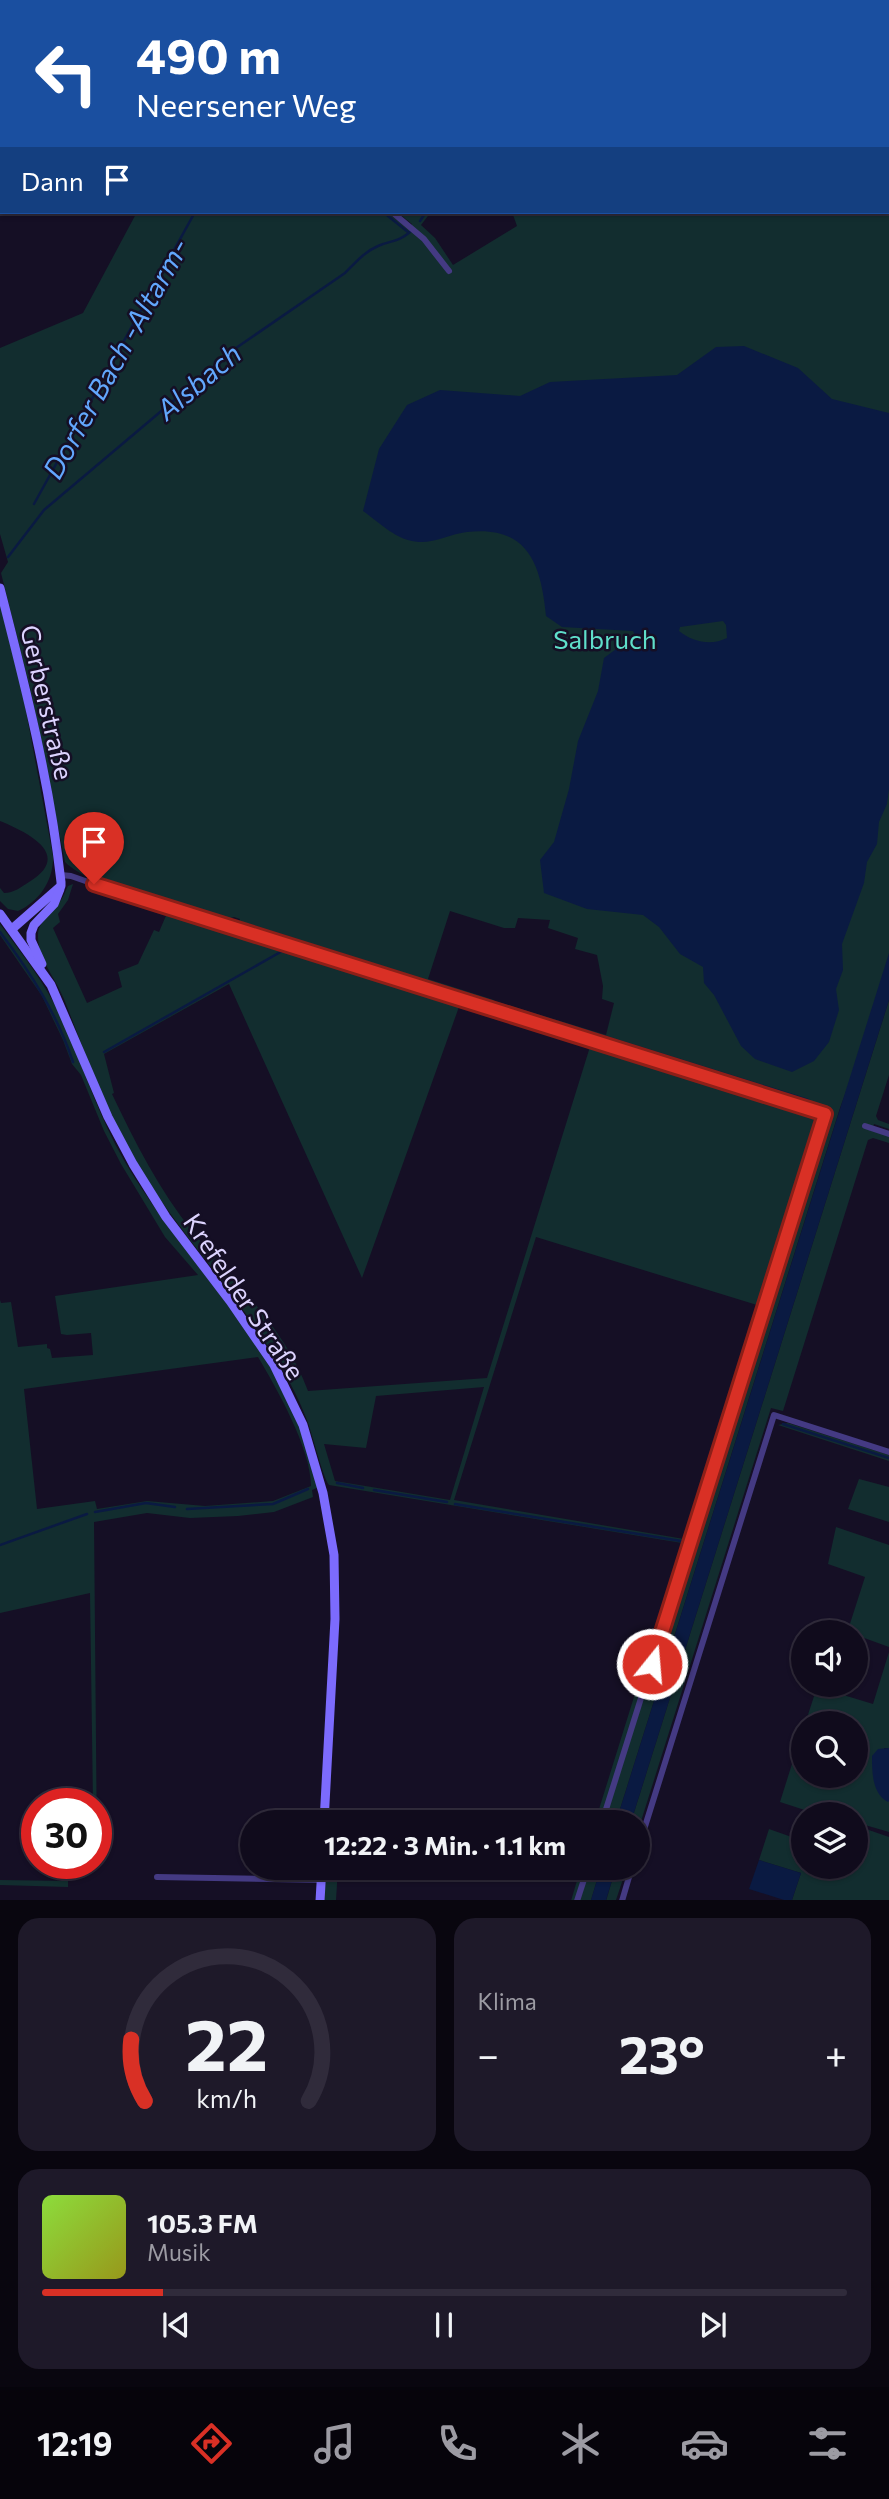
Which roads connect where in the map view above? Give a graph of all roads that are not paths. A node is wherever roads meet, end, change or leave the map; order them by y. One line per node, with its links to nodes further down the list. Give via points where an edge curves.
1 (394, 214): 2 (street, via 424,239)
2 (449, 271)
3 (0, 588): 4 (main road, Gerberstraße, via 34,724)
4 (61, 874): 5 (main road, Gerberstraße); 13 (street, via 825,1114)
5 (61, 886): 7 (main road); 8 (main road, via 54,904 31,933)
6 (0, 914): 7 (main road, Krefelder Straße)
7 (12, 929): 8 (main road, Krefelder Straße)
8 (51, 985): 12 (main road, Krefelder Straße, via 108,1116 153,1199 274,1365 303,1425 323,1493 334,1555)
9 (865, 1126): 10 (street)
10 (889, 1134)
11 (889, 1452): 14 (street, via 774,1415)
12 (325, 1810)
13 (606, 1810)
14 (650, 1811)
15 (157, 1877): 18 (street)
16 (584, 1880): 20 (street)
17 (628, 1880): 21 (street)
18 (321, 1881): 19 (main road)
19 (320, 1900)
20 (577, 1900)
21 (622, 1900)

